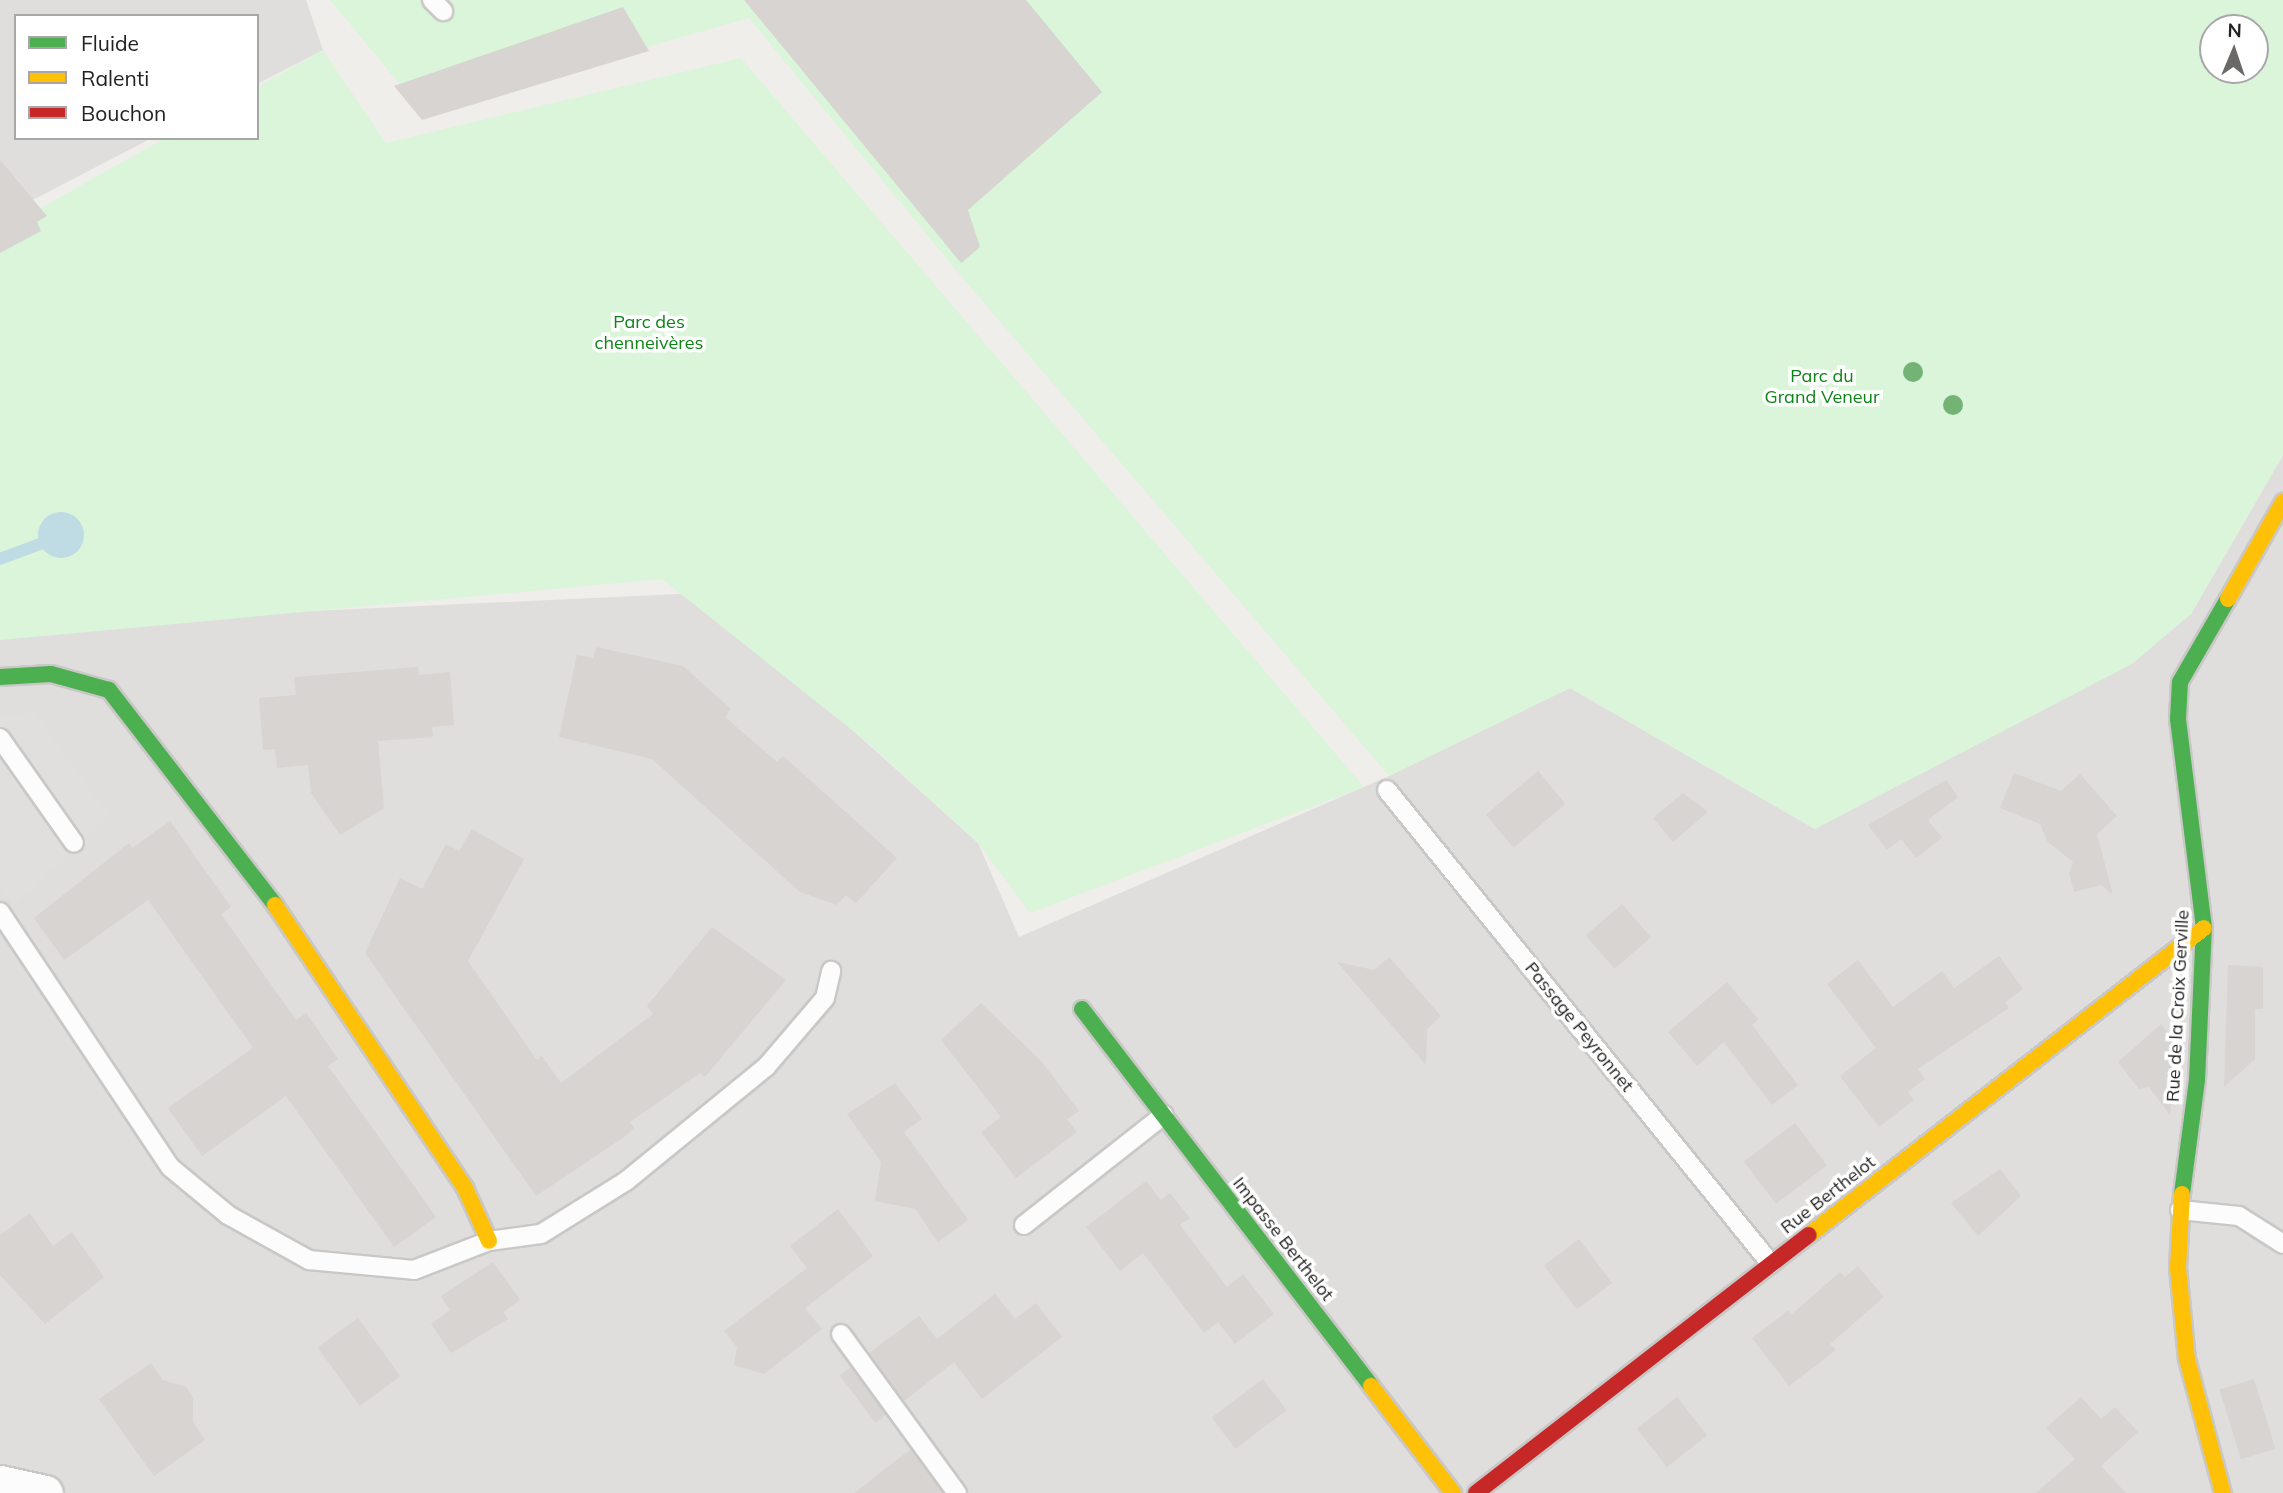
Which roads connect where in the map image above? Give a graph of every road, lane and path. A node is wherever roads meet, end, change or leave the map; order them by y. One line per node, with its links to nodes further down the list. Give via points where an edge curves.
1 (2283, 502): 7 (street, Rue de la Croix Gerville, via 2180,682 2178,719)
2 (0, 677): 13 (street, via 51,674 109,690 302,940 465,1188)
3 (0, 738): 5 (lane)
4 (1387, 790): 15 (lane, Passage Peyronnet)
5 (74, 843)
6 (0, 912): 13 (lane, via 170,1167 228,1215 309,1260 414,1270)
7 (2204, 929): 11 (street, Rue de la Croix Gerville, via 2197,1080); 15 (street, Rue Berthelot)
8 (831, 971): 13 (lane, via 825,998 766,1067 626,1181 541,1234)
9 (1082, 1009): 10 (street, Impasse Berthelot)
10 (1164, 1115): 12 (lane); 20 (street, Impasse Berthelot)
11 (2180, 1210): 14 (lane, via 2239,1216); 22 (street, Rue de la Croix Gerville, via 2178,1268 2187,1359)
12 (1024, 1225)
13 (489, 1241)
14 (2283, 1244)
15 (1771, 1264): 21 (street, Rue Berthelot)
16 (841, 1334): 19 (lane)
17 (0, 1483): 18 (street)
18 (45, 1493)
19 (957, 1493)
20 (1454, 1493)
21 (1476, 1493)
22 (2222, 1493)

